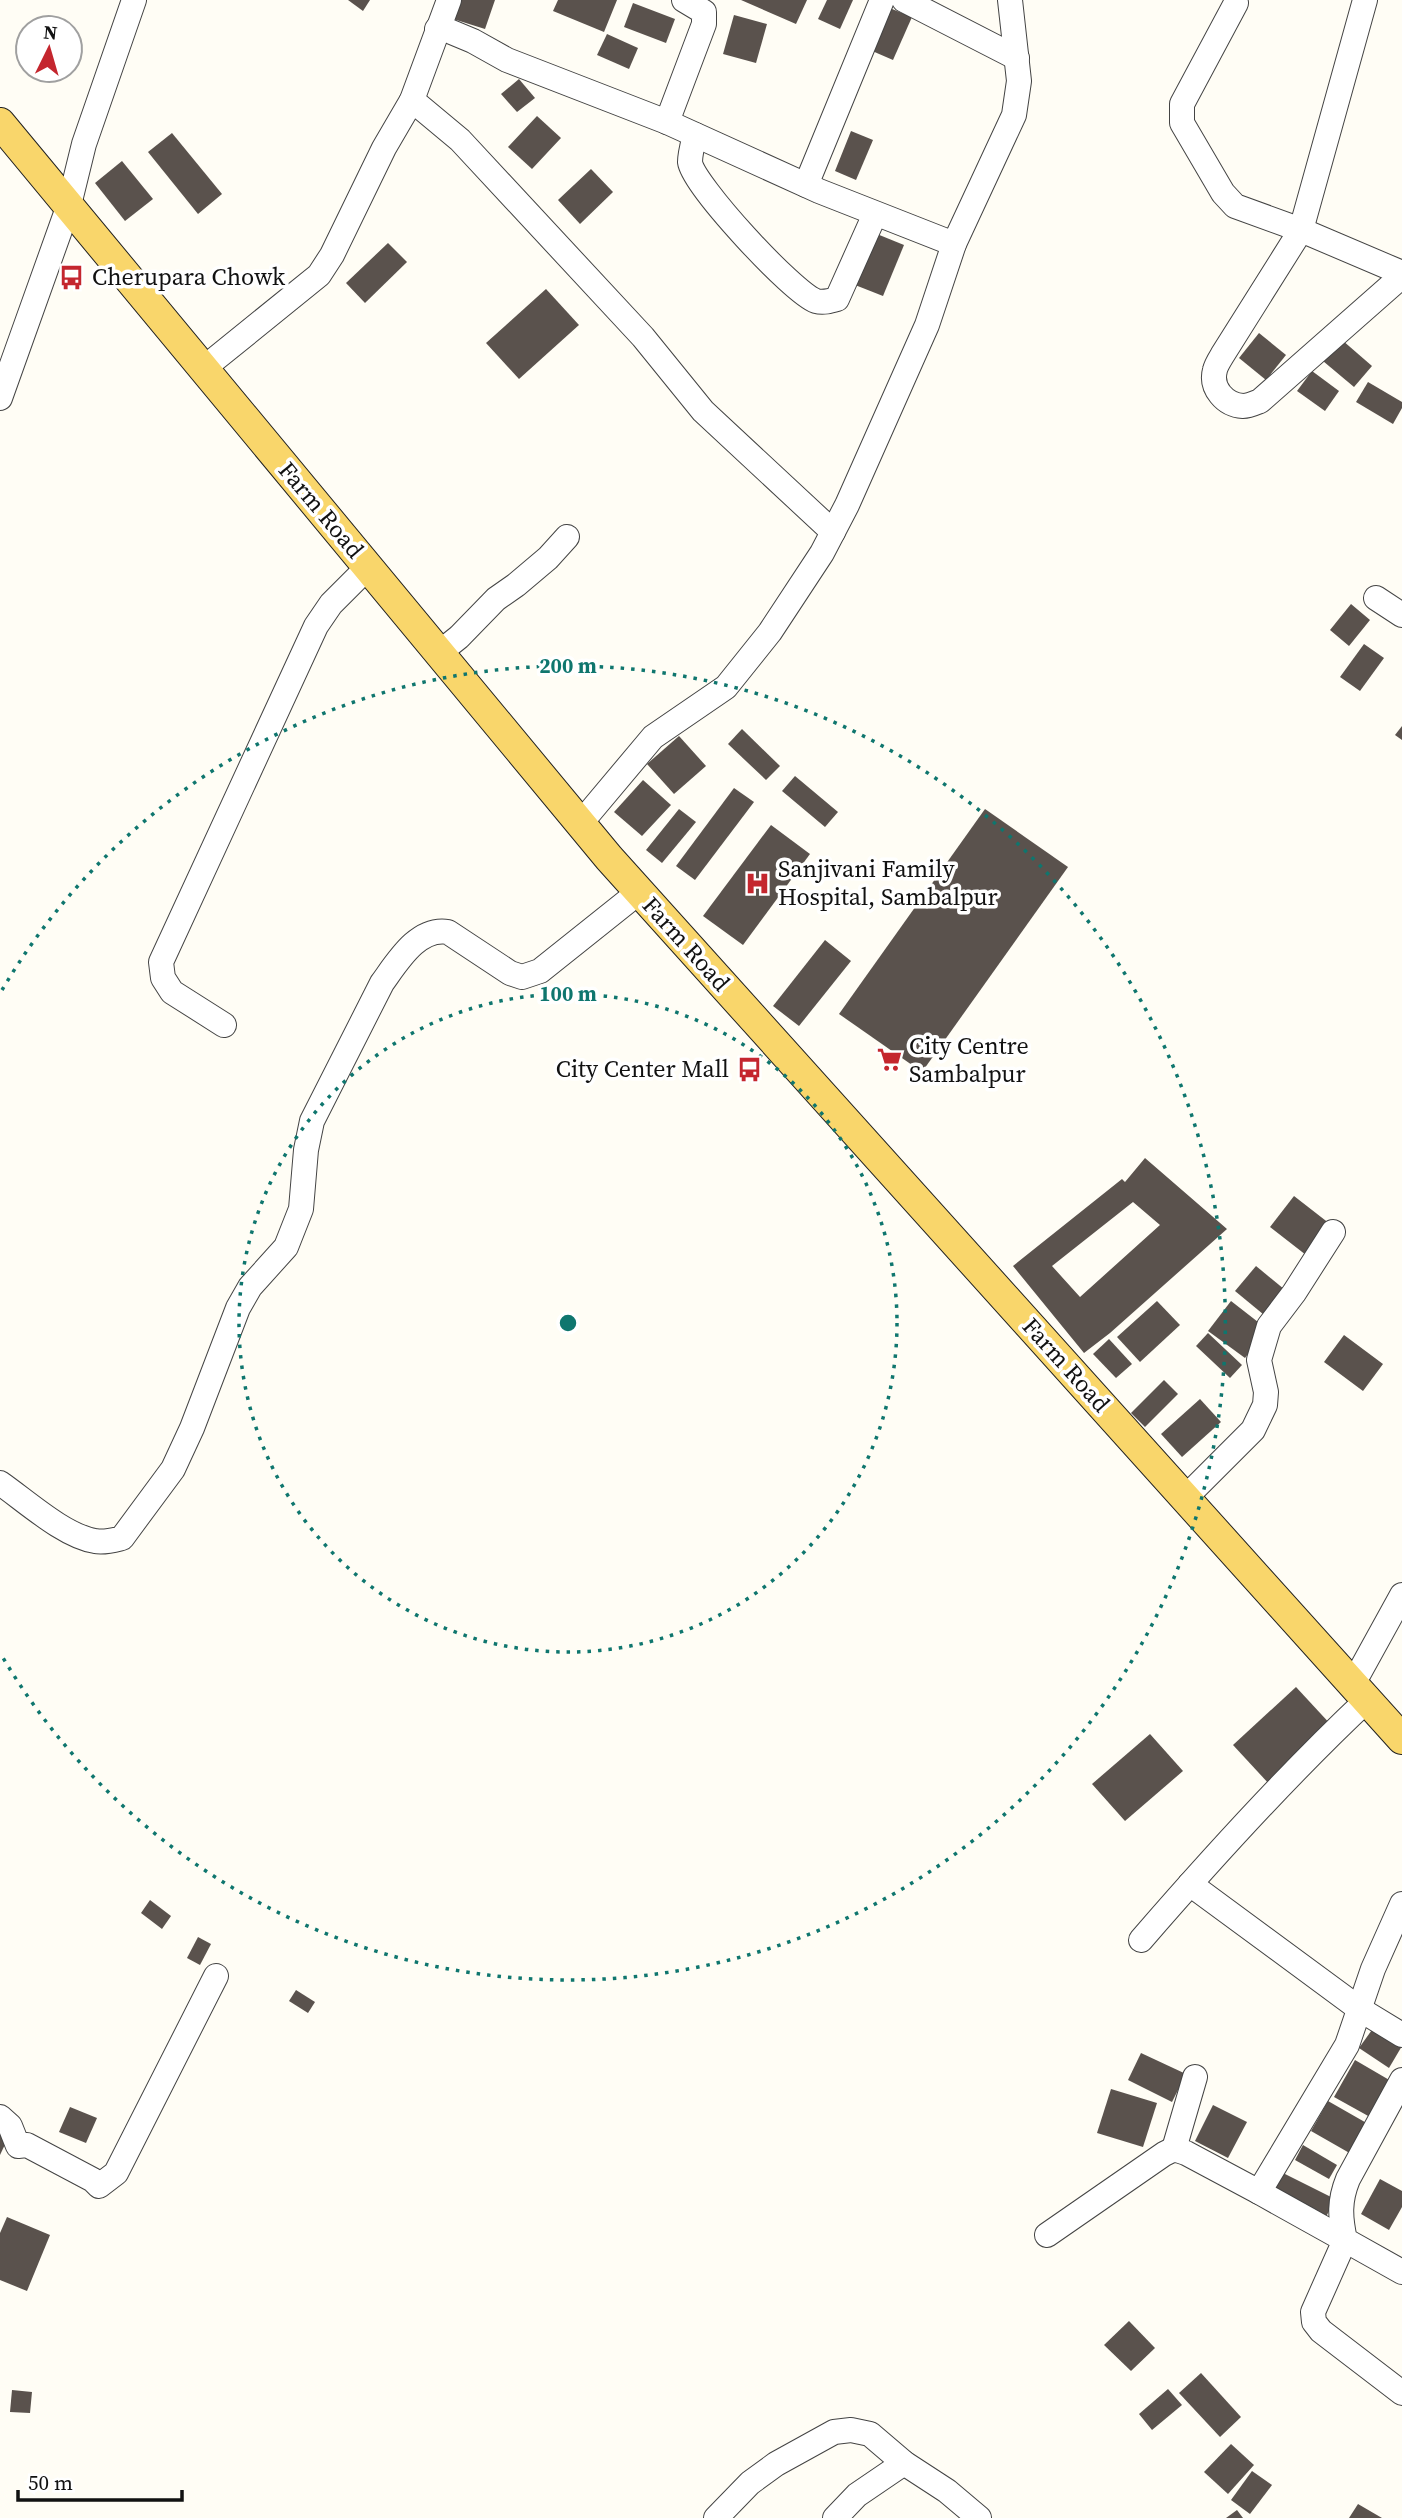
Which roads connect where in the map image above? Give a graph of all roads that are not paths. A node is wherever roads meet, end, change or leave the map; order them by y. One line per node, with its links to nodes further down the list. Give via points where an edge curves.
1 (134, 0): 16 (street, via 84,144)
2 (449, 0): 9 (street)
3 (882, 0): 15 (street)
4 (904, 0): 10 (street)
5 (1010, 0): 10 (street)
6 (1365, 0): 18 (street)
7 (1236, 3): 18 (street, via 1182,104 1182,123 1235,206)
8 (698, 4): 12 (street, via 704,24)
9 (437, 29): 11 (street); 12 (street)
10 (1017, 58): 19 (street, via 1020,81 1014,116)
11 (412, 100): 21 (street, via 319,275); 23 (street, via 460,140 643,337 703,411)
12 (667, 122): 14 (street)
13 (0, 123): 16 (main road, Farm Road)
14 (695, 135): 15 (street); 17 (street, via 690,163 706,192 771,263 818,302 837,299)
15 (806, 185): 17 (street)
16 (69, 205): 21 (main road, Farm Road); 22 (street)
17 (875, 214): 19 (street)
18 (1301, 230): 20 (street); 20 (street, via 1215,370 1214,385 1232,403 1245,406 1260,401)
19 (954, 244): 23 (street, via 927,325)
20 (1402, 275)
21 (204, 368): 25 (main road, Farm Road)
22 (0, 398)
23 (833, 533): 29 (street, via 770,632 726,688 653,737)
24 (567, 537): 28 (street)
25 (368, 567): 28 (main road, Farm Road); 31 (street, via 316,626 160,962 172,992)
26 (1376, 598): 27 (street)
27 (1402, 615)
28 (439, 653): 29 (main road, Farm Road)
29 (580, 824): 30 (main road, Farm Road)
30 (639, 892): 33 (street, via 540,971 522,977 510,973 438,930 425,935 382,982 312,1121 301,1209 286,1247 250,1287 173,1469 122,1538 95,1541 72,1533); 34 (main road, Farm Road)
31 (224, 1025)
32 (1333, 1232): 34 (street, via 1269,1326 1259,1360 1266,1392 1261,1417)
33 (0, 1483)
34 (1185, 1498): 36 (main road, Farm Road)
35 (1402, 1595): 36 (street)
36 (1360, 1692): 37 (main road, Farm Road); 38 (street, via 1306,1759)
37 (1402, 1739)
38 (1190, 1884): 40 (street); 42 (street)
39 (1402, 1904): 42 (street)
40 (1141, 1940)
41 (216, 1976): 46 (street, via 110,2180 99,2186 27,2146 18,2146 10,2126)
42 (1360, 2010): 43 (street); 48 (street, via 1346,2045)
43 (1402, 2035)
44 (1195, 2077): 47 (street)
45 (1402, 2080): 50 (street, via 1342,2195 1339,2215)
46 (0, 2118)
47 (1174, 2149): 48 (street); 49 (street)
48 (1259, 2192): 50 (street)
49 (1047, 2235)
50 (1345, 2240): 51 (street); 52 (street, via 1312,2312 1314,2322)
51 (1402, 2272)
52 (1402, 2393)
53 (904, 2463): 54 (street, via 870,2434 834,2432 750,2483); 55 (street, via 857,2495); 56 (street)
54 (716, 2518)
55 (835, 2518)
56 (979, 2518)

